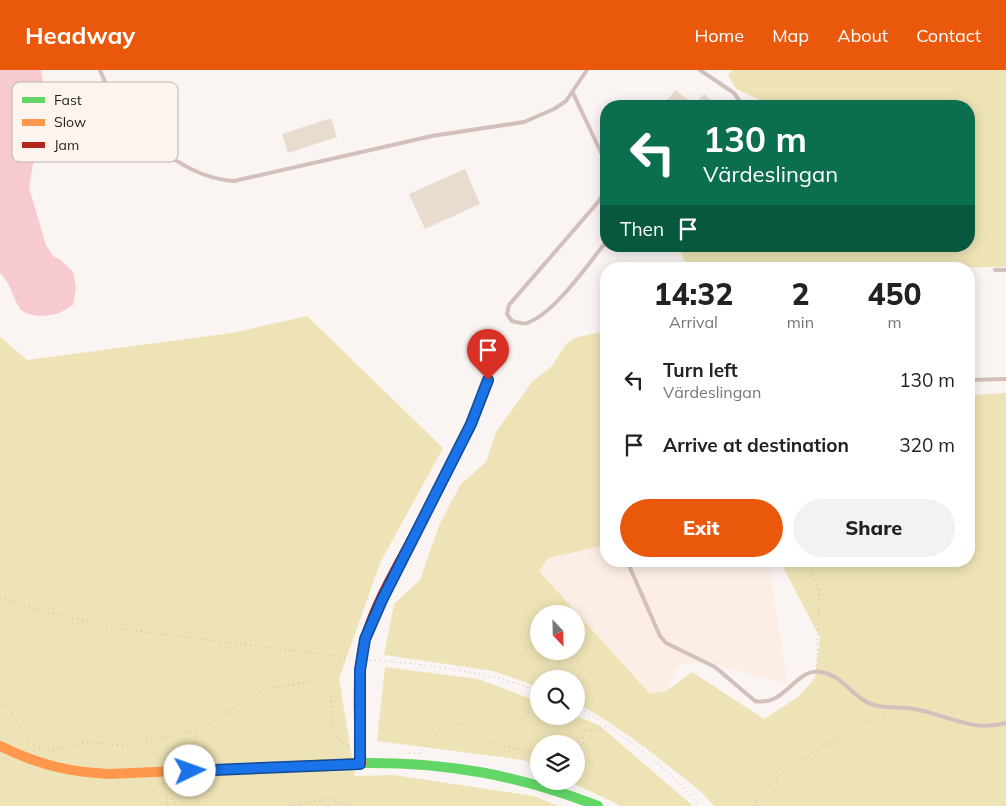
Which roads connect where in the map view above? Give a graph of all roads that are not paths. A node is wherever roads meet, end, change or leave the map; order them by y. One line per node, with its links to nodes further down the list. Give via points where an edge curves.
1 (100, 70): 4 (lane)
2 (587, 70): 5 (lane)
3 (700, 70): 6 (lane, via 734,93)
4 (106, 82)
5 (573, 92): 7 (lane); 8 (lane, via 554,110 524,122 432,136 234,181 201,173)
6 (739, 100)
7 (600, 150)
8 (178, 160)
9 (600, 199): 10 (lane, via 509,305 508,314 512,321 525,324 540,317)
10 (600, 249)
11 (995, 270): 12 (lane)
12 (1006, 270)
13 (1006, 379): 15 (lane)
14 (488, 380): 19 (street, via 471,424 365,639 360,680)
15 (975, 380)
16 (630, 567): 17 (lane, via 666,643 715,667 755,701 778,698 802,677 816,671 834,676 864,701 874,705 924,711 970,725)
17 (1006, 723)
18 (0, 746): 19 (street, via 65,770 91,773)
19 (360, 764): 20 (street, via 407,763 504,774)
20 (598, 806)

